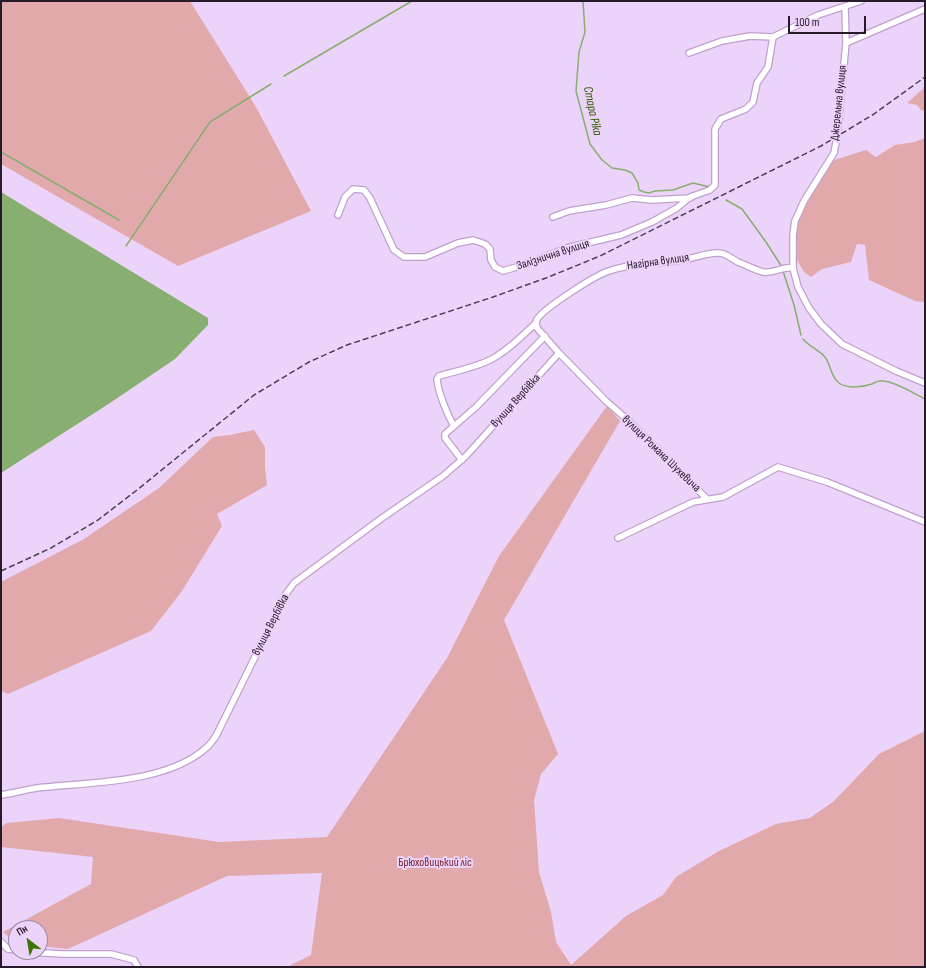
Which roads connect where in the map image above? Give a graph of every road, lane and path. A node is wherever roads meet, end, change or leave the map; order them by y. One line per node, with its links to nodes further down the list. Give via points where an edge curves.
1 (861, 1): 2 (street)
2 (845, 7): 4 (street, via 818,15); 5 (street, Джерельна вулиця)
3 (925, 8): 5 (street)
4 (773, 37): 6 (street, via 750,36 722,41); 7 (street, Залізнична вулиця, via 768,67 757,84 753,102 746,109 721,119 715,128 715,185 710,190)
5 (846, 43): 10 (street, Джерельна вулиця, via 839,126 834,153 804,201 795,221)
6 (689, 53)
7 (690, 197): 8 (street, Залізнична вулиця, via 677,208 621,236 570,247 503,271 495,267 490,249 485,244 472,240 425,257 404,257 394,250 364,190 353,189 345,197); 9 (street, Залізнична вулиця, via 652,200 632,198)
8 (338, 215)
9 (553, 216)
10 (790, 267): 11 (street, Нагірна вулиця, via 762,272 717,252 681,260 617,268 604,272 560,300 540,316); 14 (street, Джерельна вулиця, via 809,308 842,344)
11 (536, 324): 12 (street, вулиця Романа Шухевича); 15 (street, Нагірна вулиця, via 489,361 439,376 438,384)
12 (544, 336): 13 (street, вулиця Романа Шухевича); 15 (street, via 505,378)
13 (560, 354): 16 (street, вулиця Вербівка); 17 (street, вулиця Романа Шухевича)
14 (925, 383)
15 (454, 426): 16 (street, via 445,434 445,438)
16 (462, 460): 20 (street, вулиця Вербівка, via 294,583 286,594 216,736 207,747 191,759 151,774 113,781 36,788)
17 (707, 499): 18 (street, вулиця Романа Шухевича, via 723,498 778,467 818,479); 19 (street, via 687,505)
18 (925, 522)
19 (618, 538)
20 (1, 795)
21 (48, 953): 22 (street, via 111,954 134,960)
22 (138, 967)

